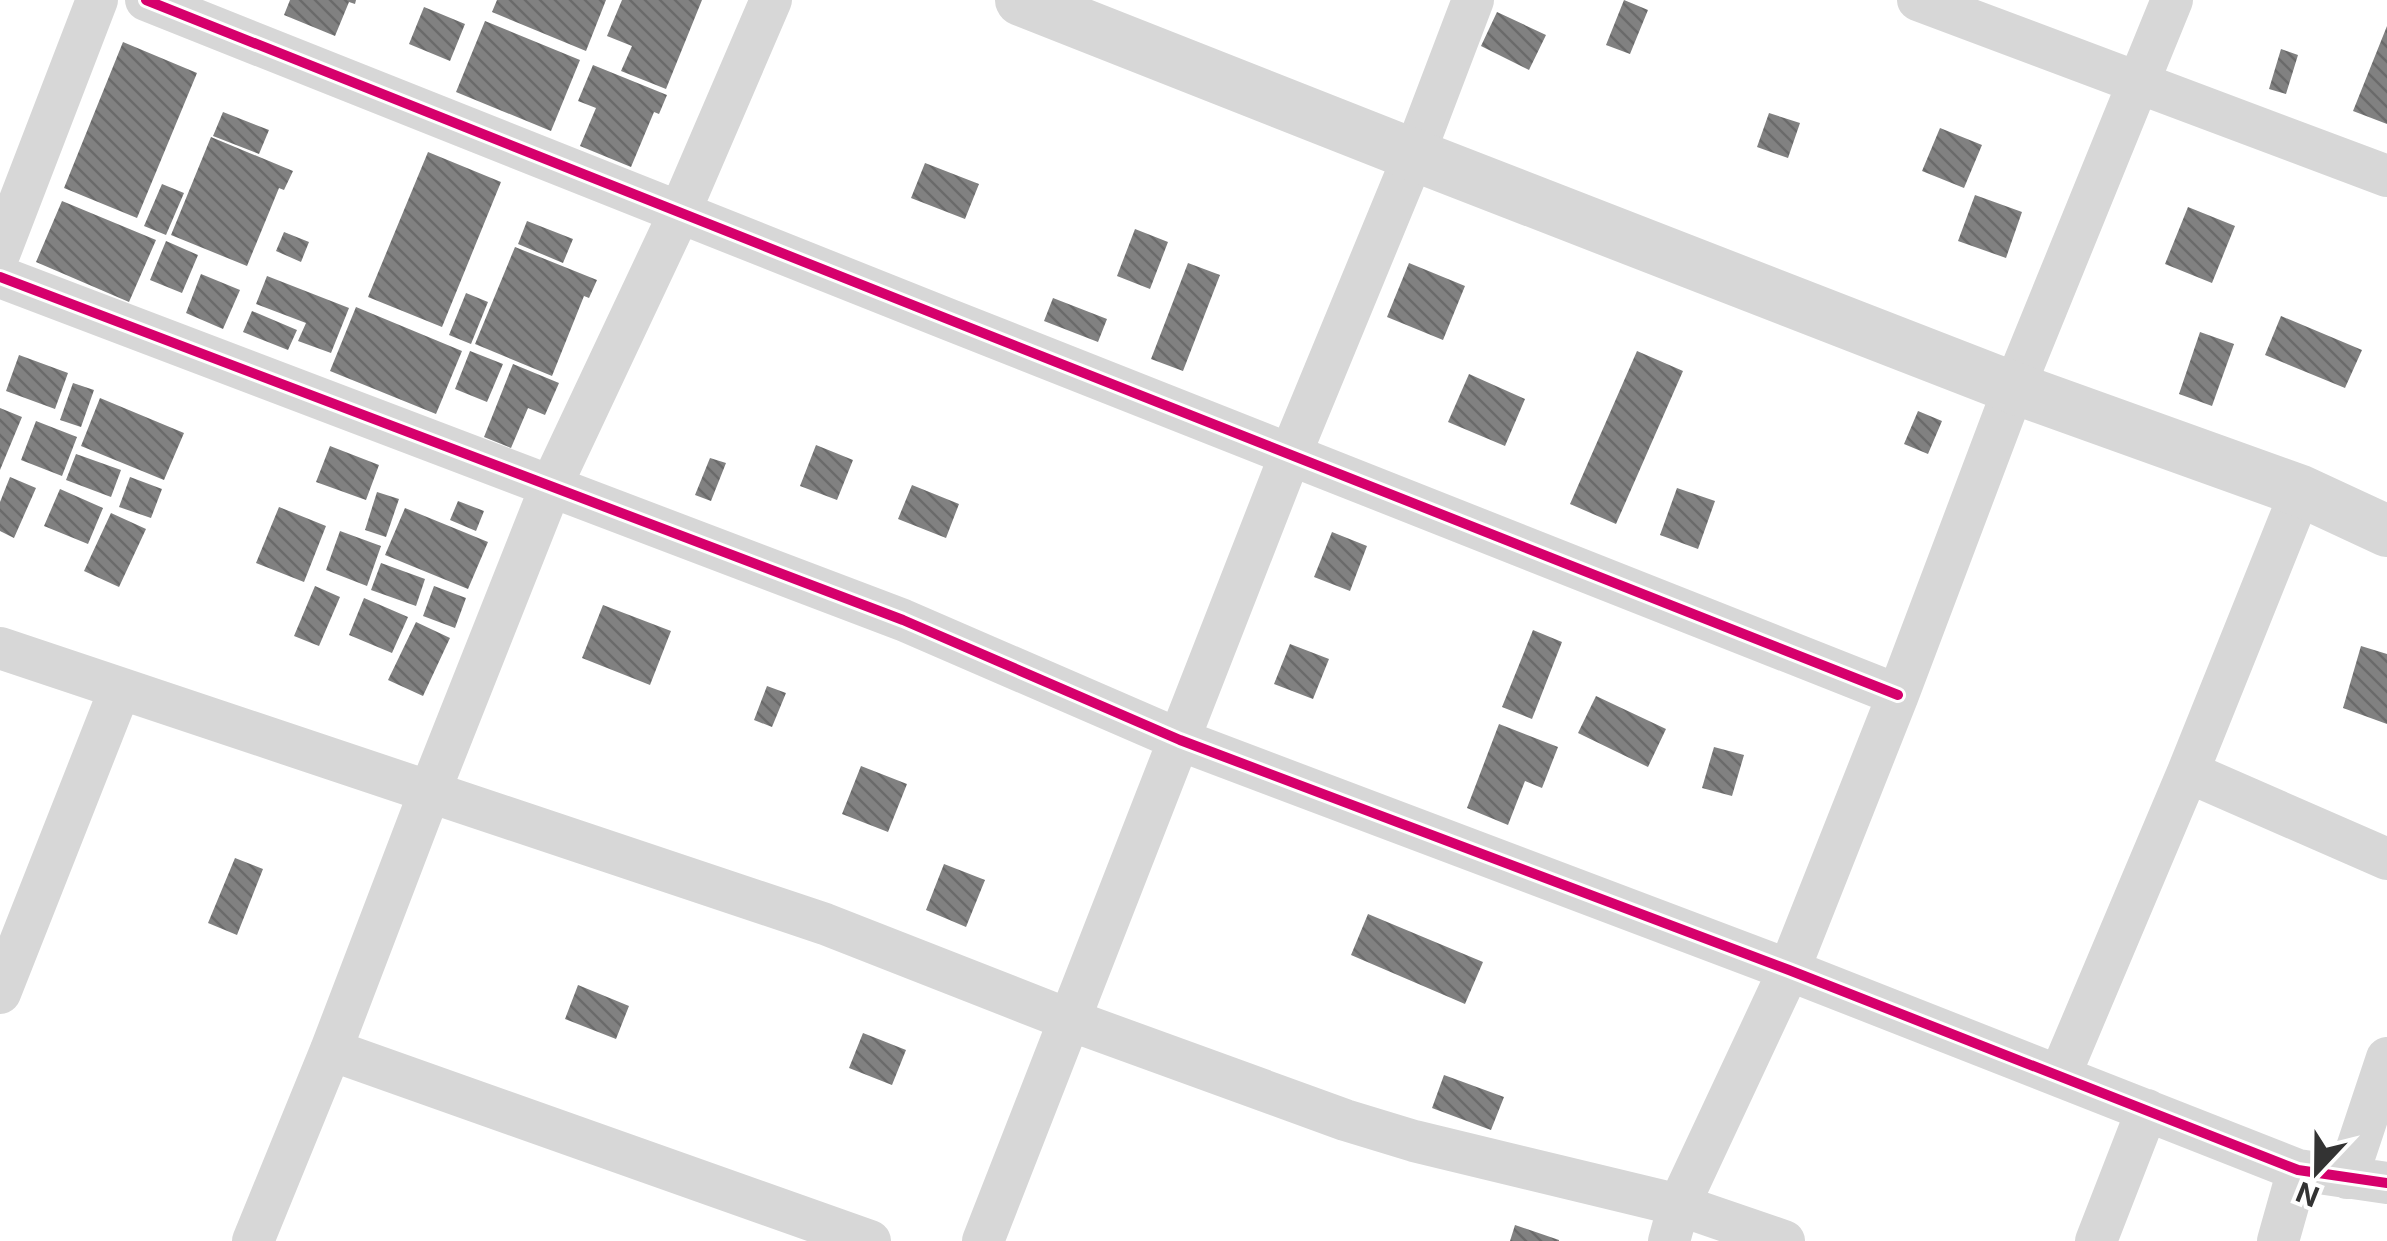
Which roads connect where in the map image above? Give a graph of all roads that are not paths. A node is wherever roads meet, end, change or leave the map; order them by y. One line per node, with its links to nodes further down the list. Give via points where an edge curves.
1 (97, 0): 13 (street)
2 (146, 0): 12 (street)
3 (771, 0): 12 (street)
4 (1021, 0): 8 (street)
5 (1473, 0): 10 (street)
6 (1918, 0): 9 (street)
7 (2172, 0): 9 (street)
8 (1099, 14): 10 (street)
9 (2138, 84): 11 (street); 15 (street)
10 (1414, 156): 15 (street); 16 (street)
11 (2387, 176)
12 (678, 214): 16 (street); 17 (street)
13 (0, 252)
14 (0, 277): 17 (street)
15 (2014, 388): 18 (street); 22 (street)
16 (1291, 453): 22 (street); 23 (street)
17 (550, 486): 23 (street, via 903,620); 25 (street)
18 (2301, 492): 19 (street); 24 (street)
19 (2387, 531)
20 (0, 648): 21 (street)
21 (120, 688): 25 (street); 28 (street)
22 (1898, 696): 27 (street)
23 (1180, 740): 27 (street); 29 (street)
24 (2188, 772): 26 (street); 32 (street)
25 (430, 790): 29 (street, via 824,924); 30 (street)
26 (2387, 859)
27 (1789, 970): 32 (street); 36 (street)
28 (0, 993)
29 (1070, 1020): 36 (street, via 1362,1126); 39 (street)
30 (330, 1050): 37 (street); 38 (street)
31 (2387, 1058): 35 (street)
32 (2060, 1076): 33 (street)
33 (2148, 1110): 34 (street); 41 (street)
34 (2298, 1170): 35 (street); 42 (street)
35 (2367, 1181)
36 (1674, 1223): 40 (street)
37 (253, 1241)
38 (870, 1241)
39 (983, 1241)
40 (1784, 1241)
41 (2096, 1241)
42 (2278, 1241)

